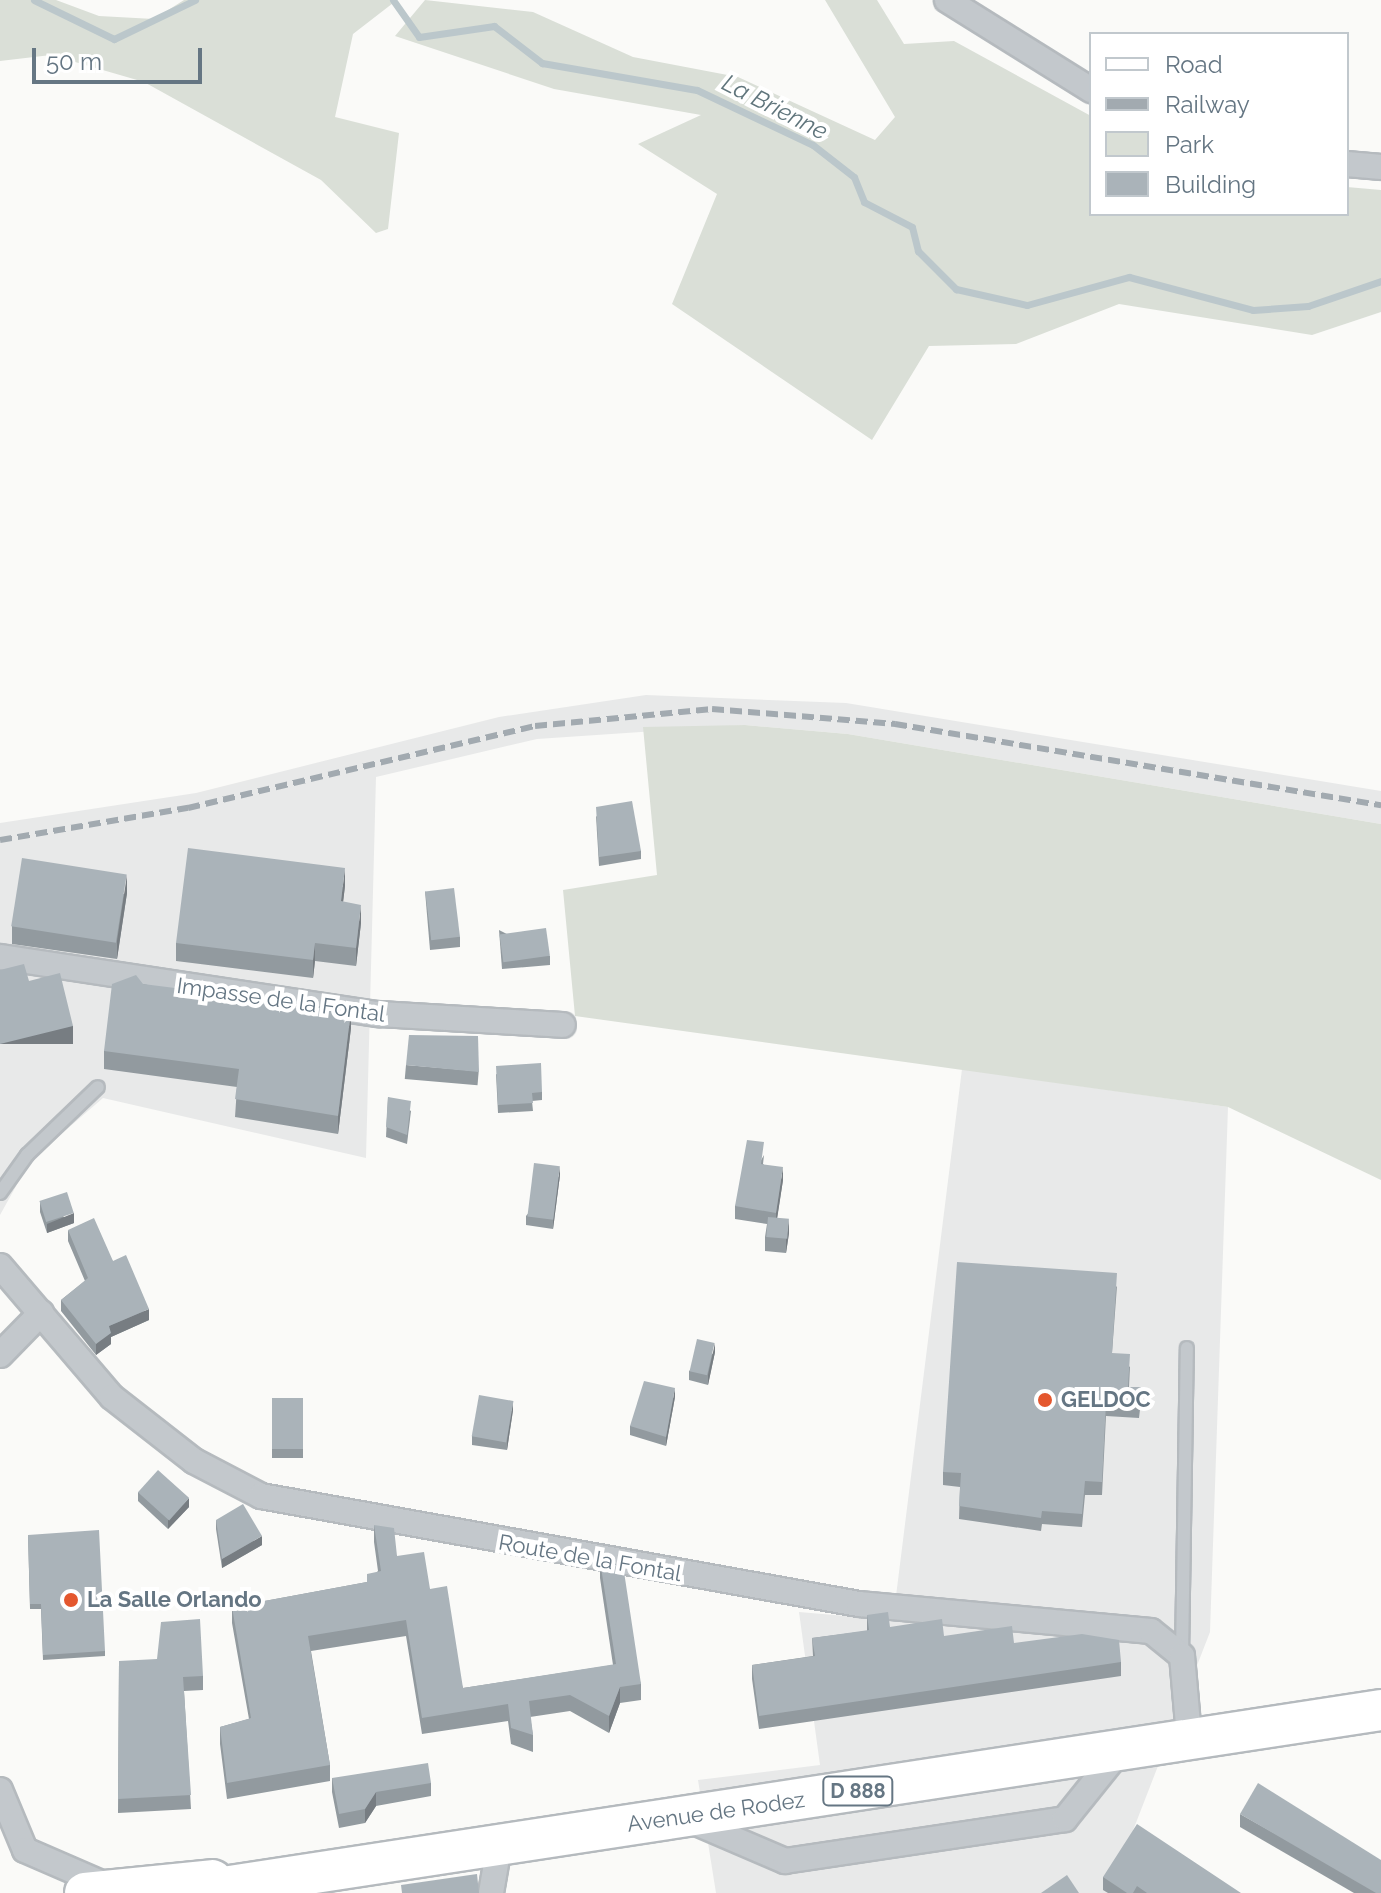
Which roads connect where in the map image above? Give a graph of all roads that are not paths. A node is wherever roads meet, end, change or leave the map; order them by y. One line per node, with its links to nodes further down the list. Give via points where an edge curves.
1 (947, 0): 2 (street)
2 (1089, 89)
3 (1349, 164): 4 (street)
4 (1381, 167)
5 (0, 957): 6 (street, Impasse de la Fontal, via 379,1014)
6 (563, 1025)
7 (98, 1087): 8 (lane, via 27,1155)
8 (0, 1193)
9 (0, 1266): 10 (street, Route de la Fontal)
10 (41, 1313): 12 (street); 13 (street, Route de la Fontal, via 112,1397 194,1461 261,1496 859,1604 1151,1631)
11 (1187, 1348): 13 (lane)
12 (0, 1355)
13 (1182, 1656): 15 (street)
14 (1375, 1718): 15 (main road, Avenue de Rodez / D 888)
15 (1189, 1736): 16 (main road, Avenue de Rodez / D 888)
16 (1123, 1747): 18 (main road, Avenue de Rodez / D 888); 18 (street, via 1065,1819 785,1861)
17 (0, 1790): 21 (street, via 25,1850)
18 (685, 1818): 19 (main road, Avenue de Rodez / D 888)
19 (500, 1841): 20 (main road, Avenue de Rodez / D 888); 23 (street)
20 (335, 1868): 21 (main road, Avenue de Rodez / D 888); 22 (main road, Avenue de Rodez / D 888)
21 (101, 1891)
22 (184, 1893)
23 (491, 1893)

